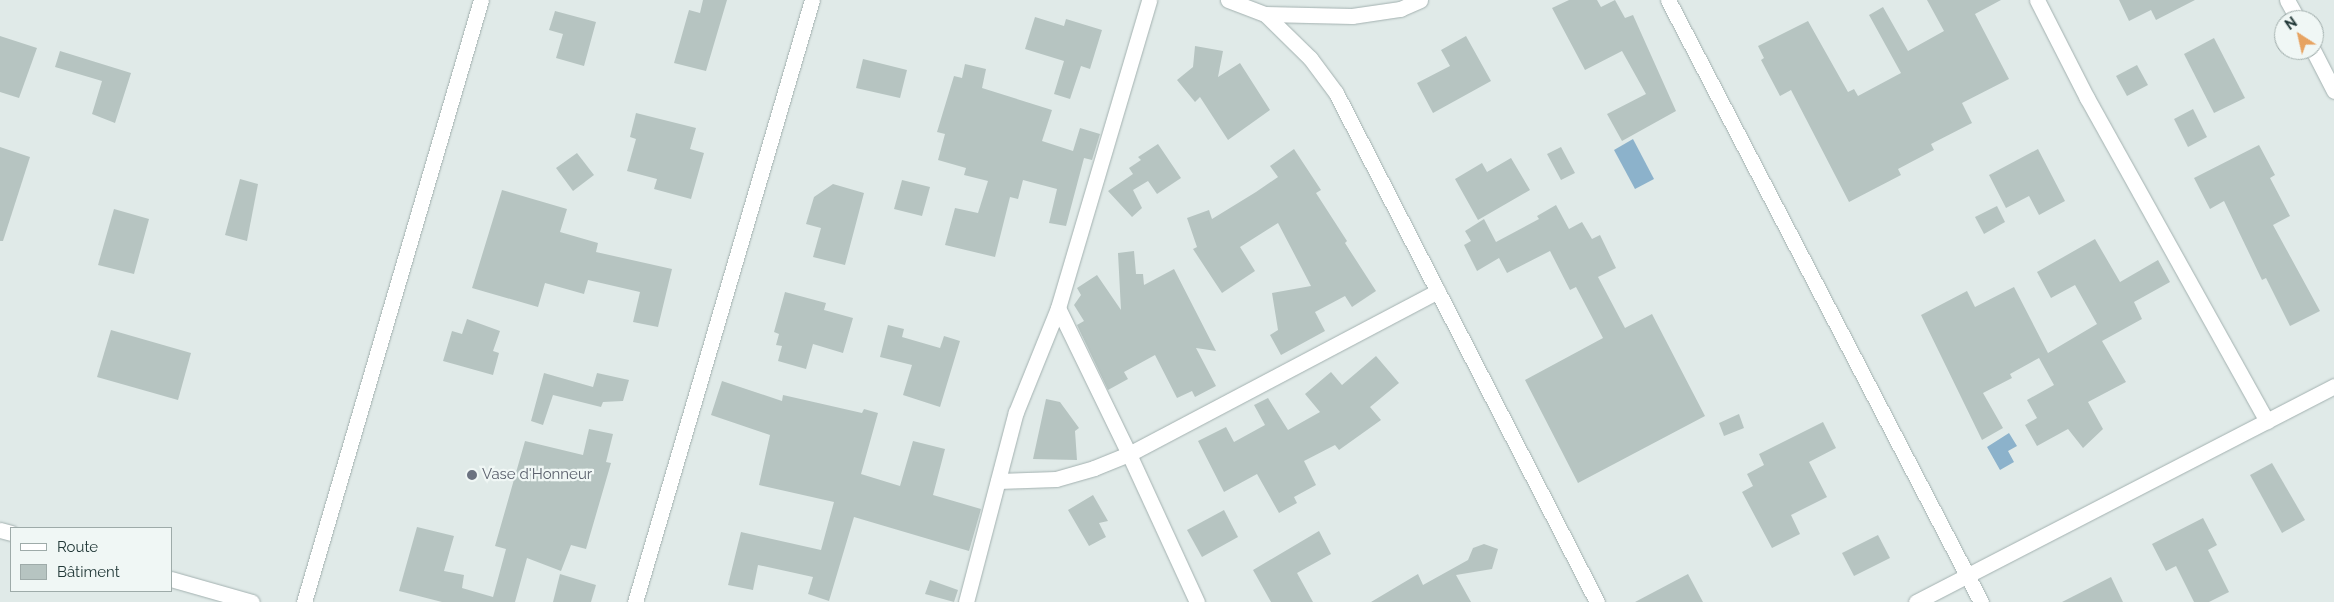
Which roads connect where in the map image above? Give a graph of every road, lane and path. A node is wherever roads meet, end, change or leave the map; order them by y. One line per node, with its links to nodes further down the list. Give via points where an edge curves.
1 (481, 0): 20 (street)
2 (812, 0): 21 (street)
3 (1149, 0): 12 (street)
4 (1228, 0): 8 (street)
5 (1420, 0): 8 (street, via 1400,9 1352,16)
6 (1668, 0): 17 (street)
7 (2037, 0): 14 (street, via 2087,98)
8 (1265, 14): 11 (street, via 1310,58 1336,93)
9 (2318, 60): 10 (street)
10 (2334, 91)
11 (1438, 291): 15 (street); 24 (street)
12 (1058, 308): 15 (street); 16 (street, via 1016,412)
13 (2334, 386): 14 (street)
14 (2267, 422): 17 (street)
15 (1129, 454): 16 (street, via 1056,479); 23 (street)
16 (998, 481): 22 (street)
17 (1966, 574): 25 (street); 26 (street)
18 (172, 579): 19 (street)
19 (252, 602)
20 (304, 602)
21 (635, 602)
22 (966, 602)
23 (1197, 602)
24 (1597, 602)
25 (1916, 602)
26 (1981, 602)

